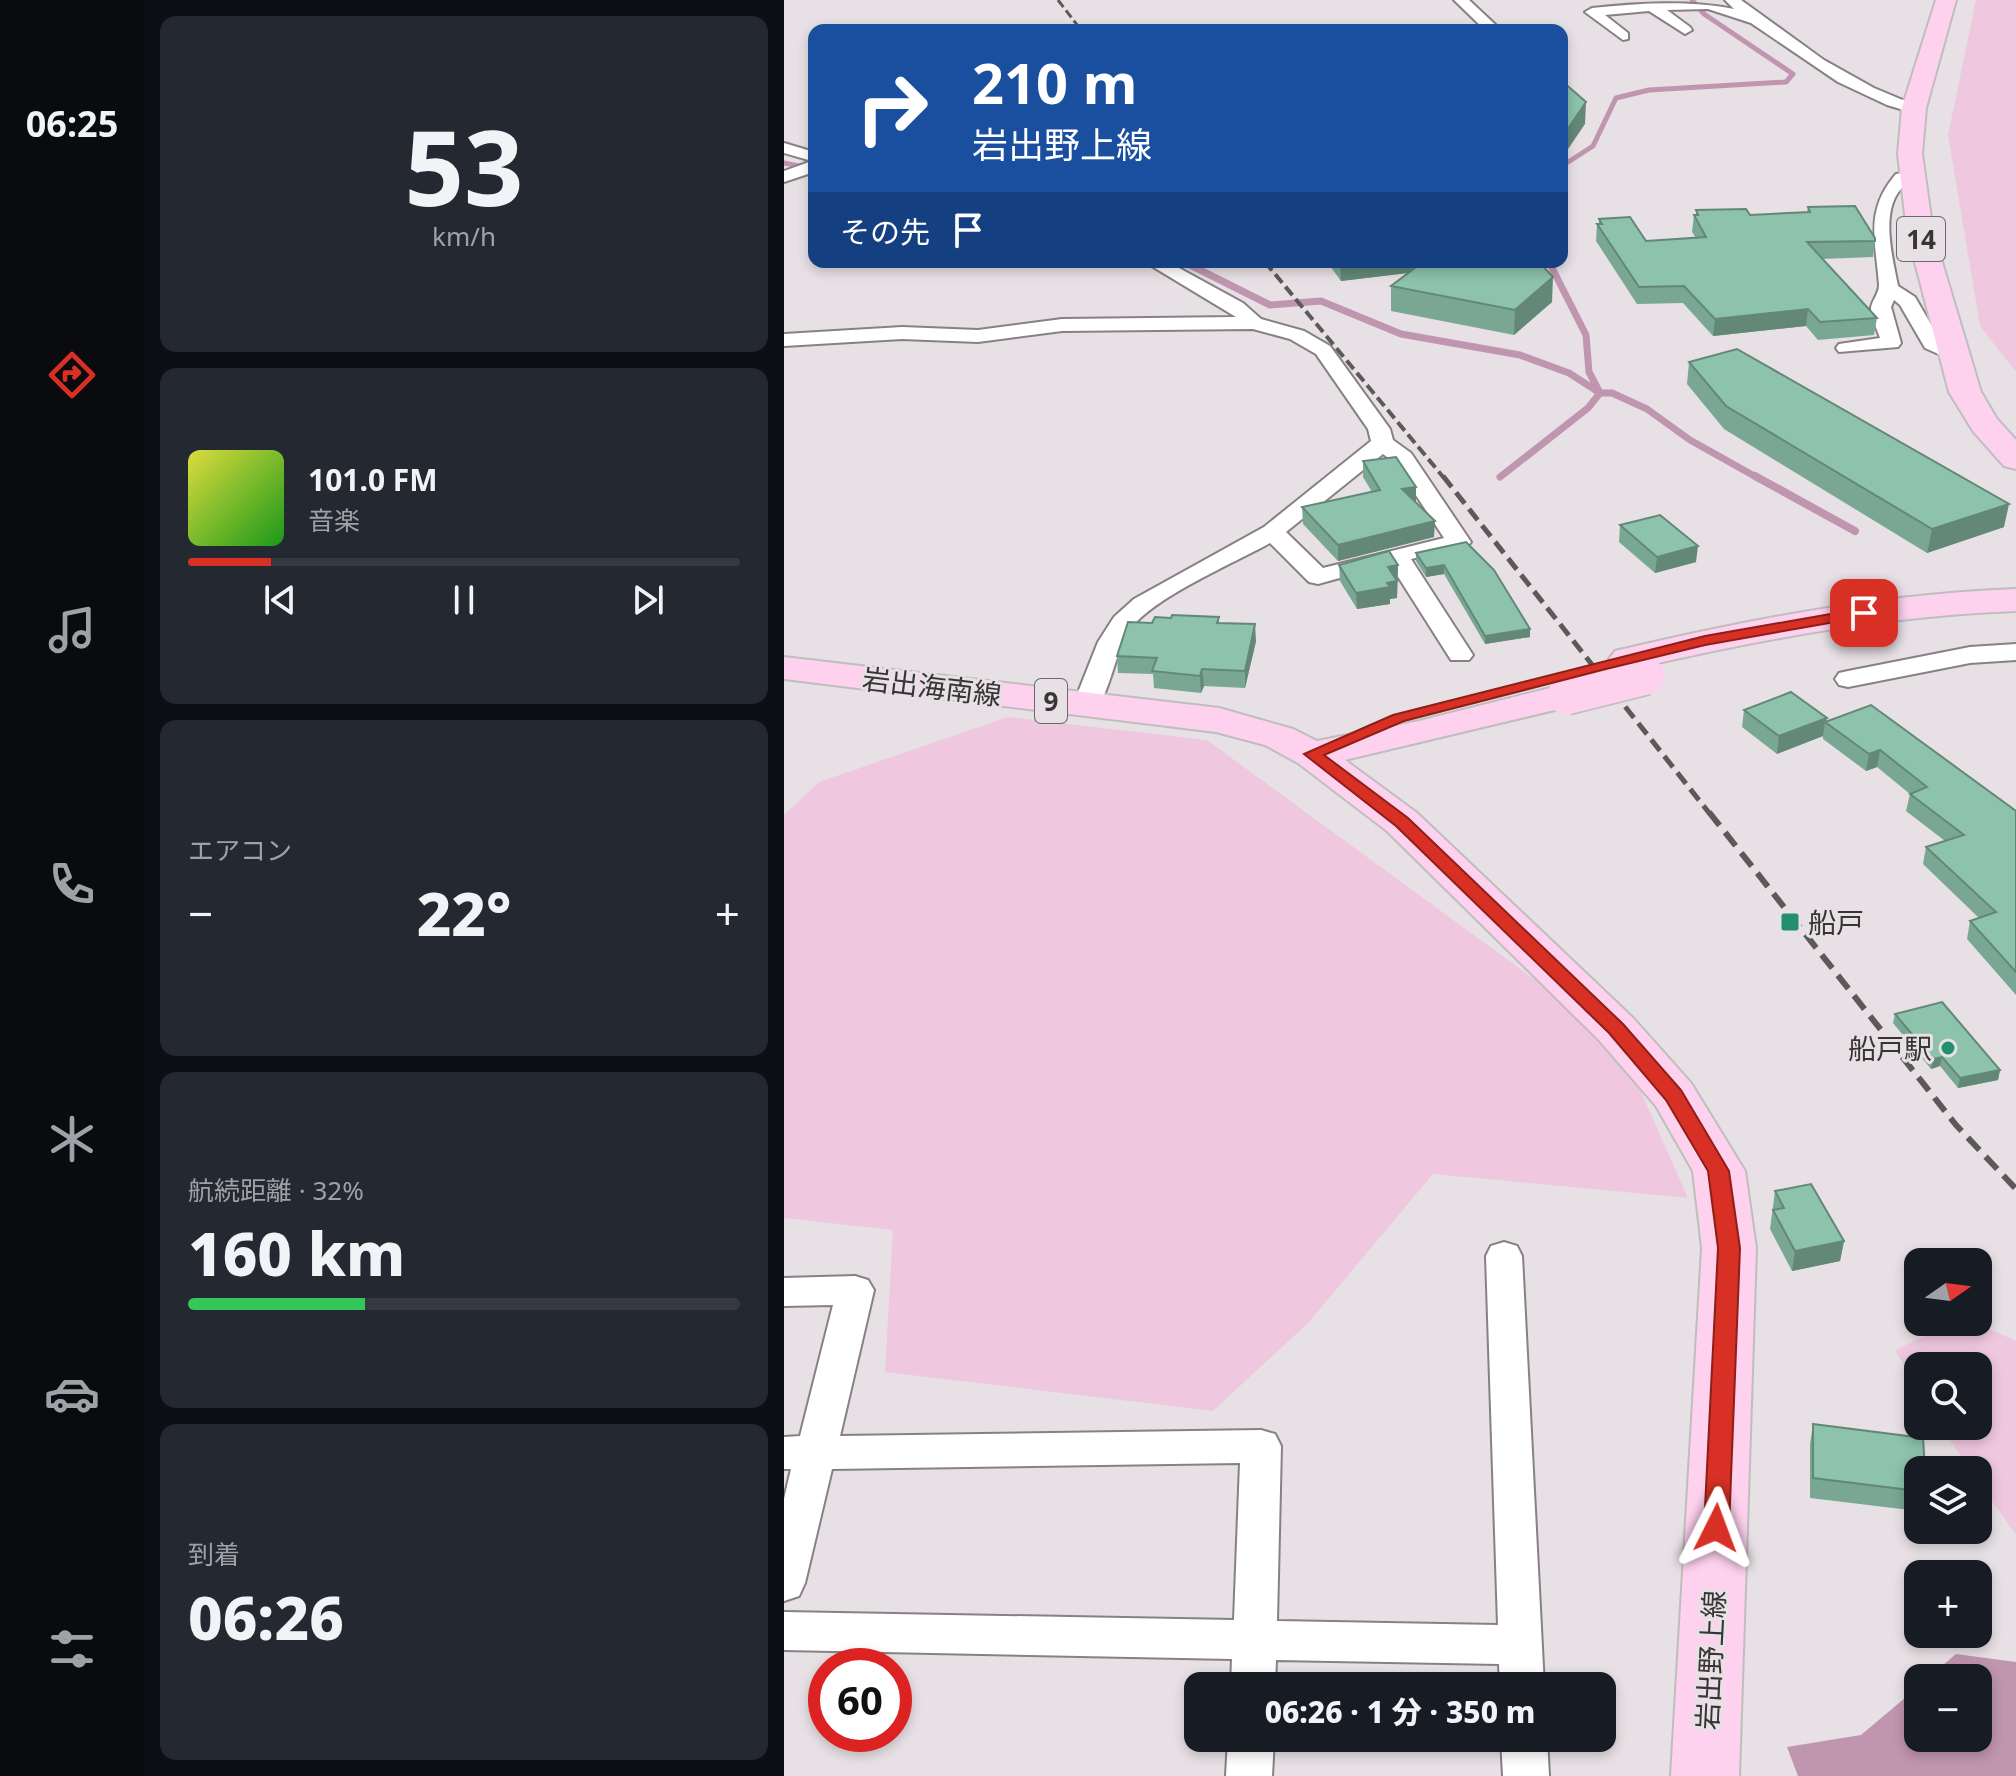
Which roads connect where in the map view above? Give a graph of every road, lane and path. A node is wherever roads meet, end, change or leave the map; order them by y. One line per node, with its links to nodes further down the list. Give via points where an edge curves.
1 (1461, 0): 8 (street)
2 (1576, 0): 6 (street)
3 (1732, 0): 7 (street)
4 (1946, 0): 11 (main road, 14)
5 (1652, 6): 6 (street); 7 (street, via 1709,5); 9 (street)
6 (1592, 12): 10 (street)
7 (1755, 21): 11 (street, via 1892,104)
8 (1487, 24)
9 (1685, 30)
10 (1623, 36)
11 (1914, 108): 16 (main road, 14)
12 (784, 148): 13 (street)
13 (808, 155)
14 (808, 168): 15 (street)
15 (784, 177)
16 (1913, 177): 18 (street, via 1894,185 1879,224); 22 (main road, 14, via 1920,232)
17 (1165, 268): 19 (street, via 1236,307)
18 (1889, 289): 21 (street, via 1881,307 1891,343); 22 (street, via 1908,301 1932,344)
19 (1254, 323): 20 (street, via 1062,325 978,336 902,333); 23 (street, via 1297,335 1323,350 1379,429)
20 (784, 340)
21 (1846, 348)
22 (1954, 355): 24 (main road, 14, via 1965,392 1984,424)
23 (1383, 443): 25 (street); 26 (street, via 1403,458 1459,542)
24 (2016, 459)
25 (1272, 532): 26 (street, via 1318,577); 34 (street, via 1143,604 1123,622)
26 (1396, 555): 30 (street)
27 (2016, 600): 31 (main road, via 1879,610 1705,641)
28 (2016, 623): 31 (main road)
29 (2016, 652): 33 (street, via 1970,655)
30 (1460, 655)
31 (1637, 667): 35 (main road, bridge, via 1419,733)
32 (784, 668): 34 (main road, 岩出海南線 / 9)
33 (1848, 679)
34 (1086, 705): 35 (main road, 岩出海南線 / 9, via 1219,720 1279,737)
35 (1312, 754): 48 (main road, 岩出野上線, via 1402,822 1616,1029 1674,1095 1719,1171 1729,1248)
36 (1504, 1256): 42 (street)
37 (784, 1292): 38 (street, via 855,1290)
38 (801, 1453): 39 (street); 41 (street, via 1261,1446)
39 (784, 1583)
40 (784, 1631): 41 (street)
41 (1255, 1640): 42 (street); 43 (street)
42 (1521, 1665)
43 (1254, 1672)
44 (1250, 1752): 46 (street)
45 (1525, 1752): 47 (street)
46 (1249, 1776)
47 (1526, 1776)
48 (1705, 1776)

